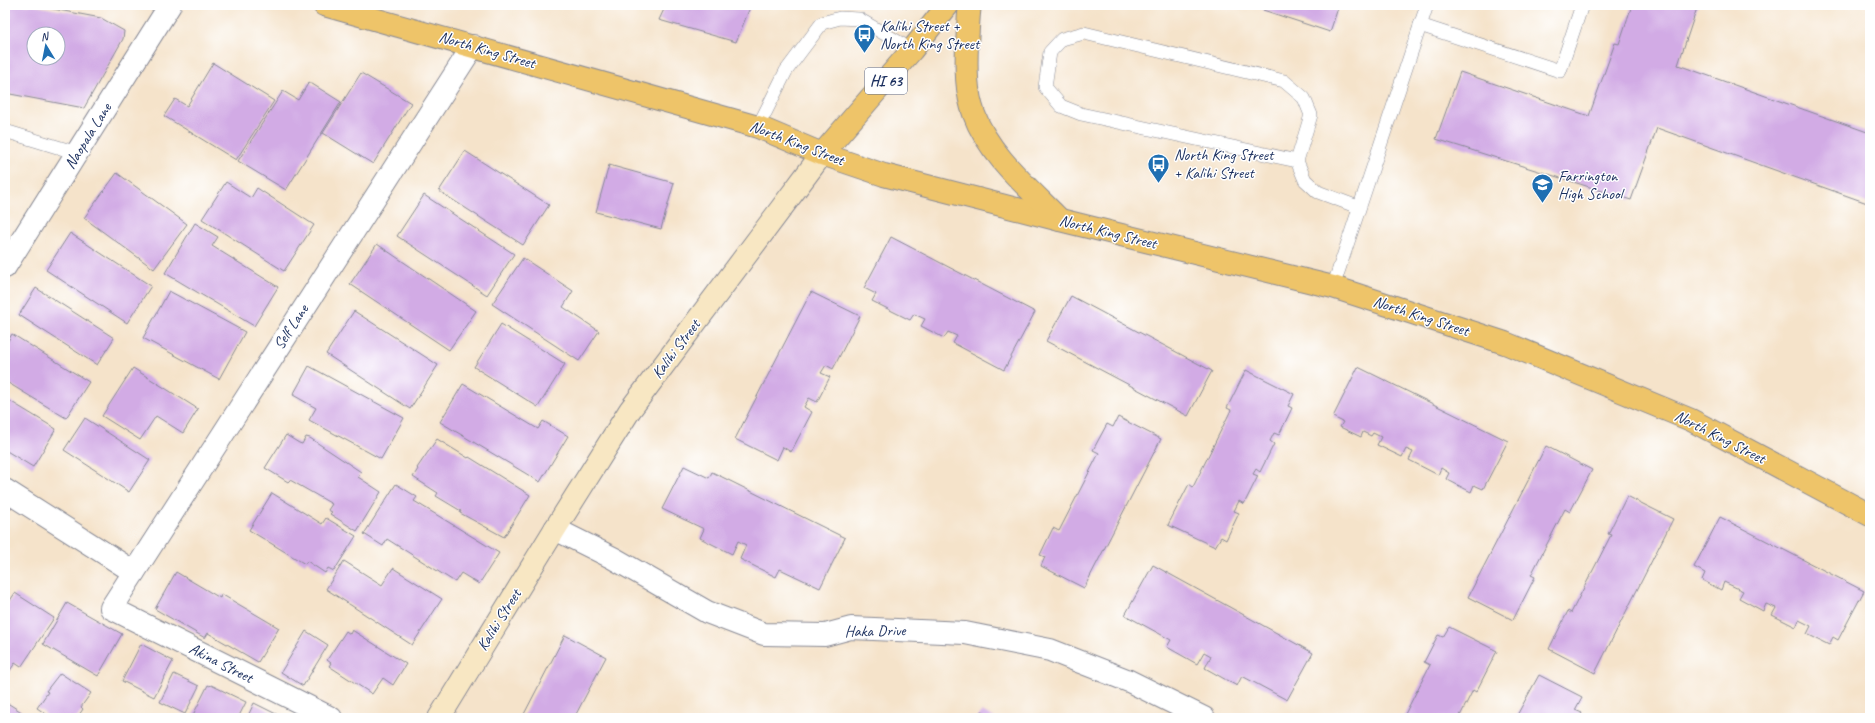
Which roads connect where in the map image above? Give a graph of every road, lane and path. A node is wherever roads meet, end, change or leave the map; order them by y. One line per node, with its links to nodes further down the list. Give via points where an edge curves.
1 (170, 5): 12 (street, Naopala Lane)
2 (325, 5): 8 (main road, North King Street)
3 (948, 5): 9 (main road, Kalihi Street / HI 63)
4 (970, 5): 16 (main road, via 967,86 974,115 987,141 1008,167)
5 (1427, 5): 7 (lane)
6 (1582, 5): 7 (lane, via 1560,71)
7 (1420, 25): 15 (lane)
8 (473, 46): 10 (main road, North King Street); 22 (street, Self Lane)
9 (912, 50): 10 (lane, via 859,19 840,18 822,23 786,71); 13 (main road, Kalihi Street / HI 63)
10 (758, 127): 13 (main road, North King Street)
11 (5, 131): 12 (lane)
12 (77, 153): 17 (street, Naopala Lane)
13 (822, 154): 16 (main road, North King Street, via 884,176); 21 (main road, Kalihi Street / HI 63, via 630,410)
14 (1297, 161): 14 (lane, via 1311,115 1304,98 1284,81 1084,33 1062,40 1050,52 1044,87 1061,106 1081,114); 15 (lane, via 1305,180 1318,192)
15 (1358, 208): 18 (lane)
16 (1060, 220): 18 (main road, North King Street)
17 (5, 267)
18 (1333, 286): 20 (main road, North King Street, via 1505,343 1691,420)
19 (5, 490): 22 (street)
20 (1870, 515)
21 (555, 529): 25 (main road, Kalihi Street / HI 63); 26 (street, Haka Drive, via 613,558 707,612 764,634 826,634 851,628 965,633 1050,650 1129,681)
22 (134, 572): 23 (street, Self Lane)
23 (112, 608): 24 (street, Akina Street)
24 (331, 718)
25 (439, 718)
26 (1204, 718)

